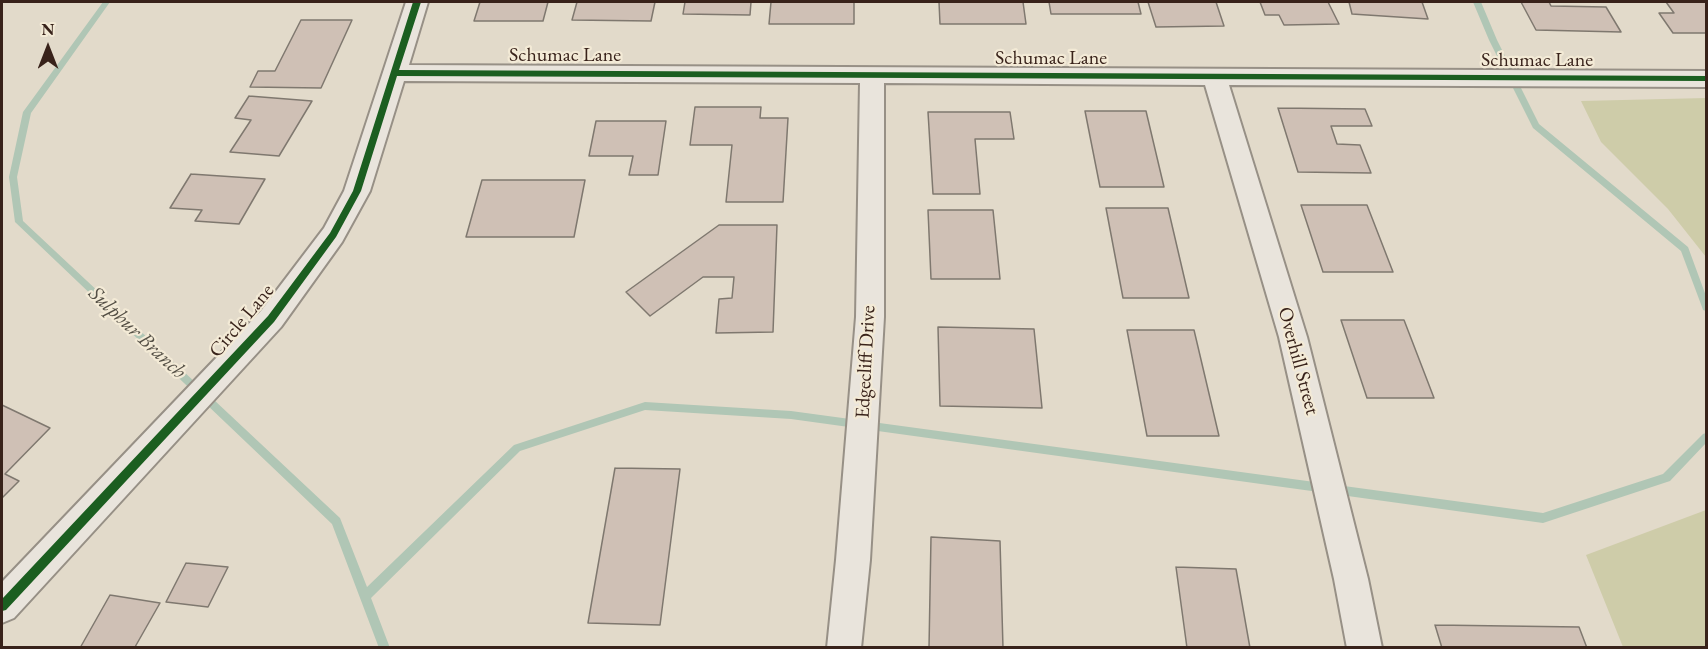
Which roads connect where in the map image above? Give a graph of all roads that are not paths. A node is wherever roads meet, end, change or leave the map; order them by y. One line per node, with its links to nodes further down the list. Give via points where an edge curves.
1 (417, 2): 2 (street, Circle Lane)
2 (396, 73): 3 (street, Schumac Lane); 6 (street, Circle Lane, via 357,191 333,235 271,319)
3 (872, 75): 4 (street, Schumac Lane); 7 (street, Edgecliff Drive, via 870,317)
4 (1215, 78): 5 (street, Schumac Lane); 8 (street, Overhill Street, via 1293,337)
5 (1707, 79)
6 (2, 606)
7 (844, 648)
8 (1365, 648)

